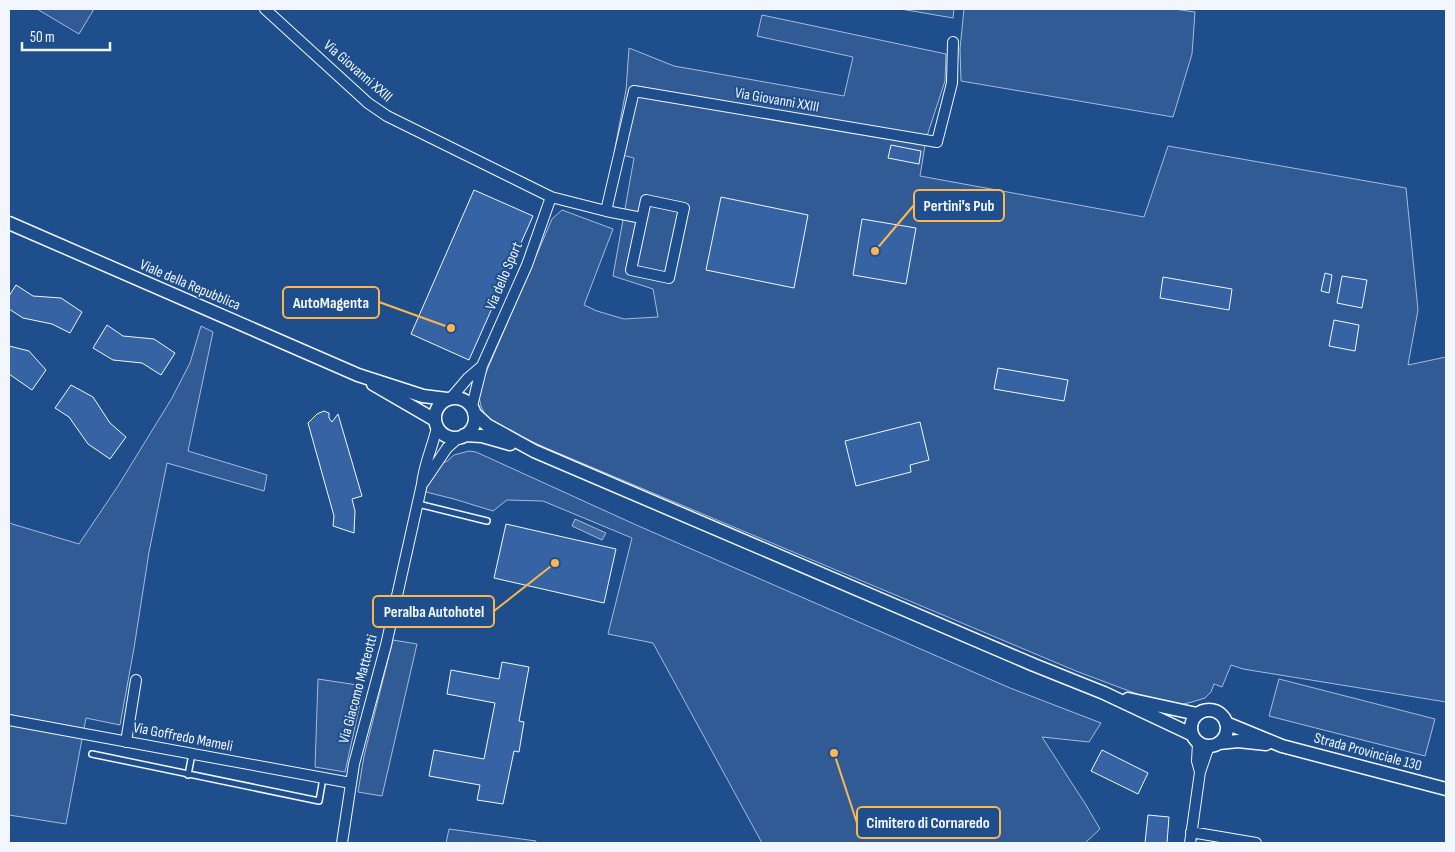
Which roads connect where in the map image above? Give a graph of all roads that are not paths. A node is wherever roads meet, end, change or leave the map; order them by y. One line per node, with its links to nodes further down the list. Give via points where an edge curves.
1 (264, 9): 3 (street, Via Giovanni XXIII, via 386,116)
2 (953, 42): 4 (street, Via Giovanni XXIII, via 952,83 937,142 634,91)
3 (551, 197): 4 (street, Via Giovanni XXIII); 7 (street, Via dello Sport, via 527,265)
4 (606, 211): 5 (street, Via Giovanni XXIII)
5 (642, 218): 5 (street, via 646,200 684,208 670,278 631,270)
6 (9, 223): 8 (street, Viale della Repubblica)
7 (482, 366): 9 (street, Via dello Sport); 10 (street, Via dello Sport)
8 (358, 375): 9 (street, Viale della Repubblica, via 423,396); 11 (street, Viale della Repubblica)
9 (449, 398): 10 (street, via 463,399); 11 (street, via 437,407)
10 (473, 410): 12 (street, via 473,426); 13 (street, via 493,428)
11 (436, 423): 12 (street, via 446,436); 14 (street, Via Giacomo Matteotti)
12 (461, 436): 13 (street, via 489,438); 14 (street, Via Giacomo Matteotti, via 446,448)
13 (534, 451): 18 (street)
14 (422, 484): 15 (street, Via Giacomo Matteotti)
15 (418, 504): 16 (lane); 29 (street, Via Giacomo Matteotti)
16 (487, 521)
17 (136, 680): 22 (street)
18 (1104, 693): 19 (street); 23 (street)
19 (1197, 714): 21 (street, via 1214,710); 23 (street, via 1191,723)
20 (9, 720): 22 (street, Via Goffredo Mameli)
21 (1226, 723): 23 (street, via 1226,734); 24 (street, Strada Provinciale 130)
22 (126, 742): 26 (street, Via Goffredo Mameli)
23 (1204, 742): 24 (street, Strada Provinciale 130, via 1238,741); 31 (street, via 1197,761 1200,772)
24 (1282, 746): 30 (street, Strada Provinciale 130)
25 (92, 754): 27 (lane)
26 (192, 754): 27 (lane); 28 (street, Via Goffredo Mameli)
27 (188, 775): 28 (lane, via 319,802)
28 (323, 778): 29 (street, Via Goffredo Mameli)
29 (351, 783): 32 (street, Via Giacomo Matteotti)
30 (1446, 789)
31 (1191, 832): 33 (street); 34 (street)
32 (342, 843)
33 (1190, 843)
34 (1256, 843)

